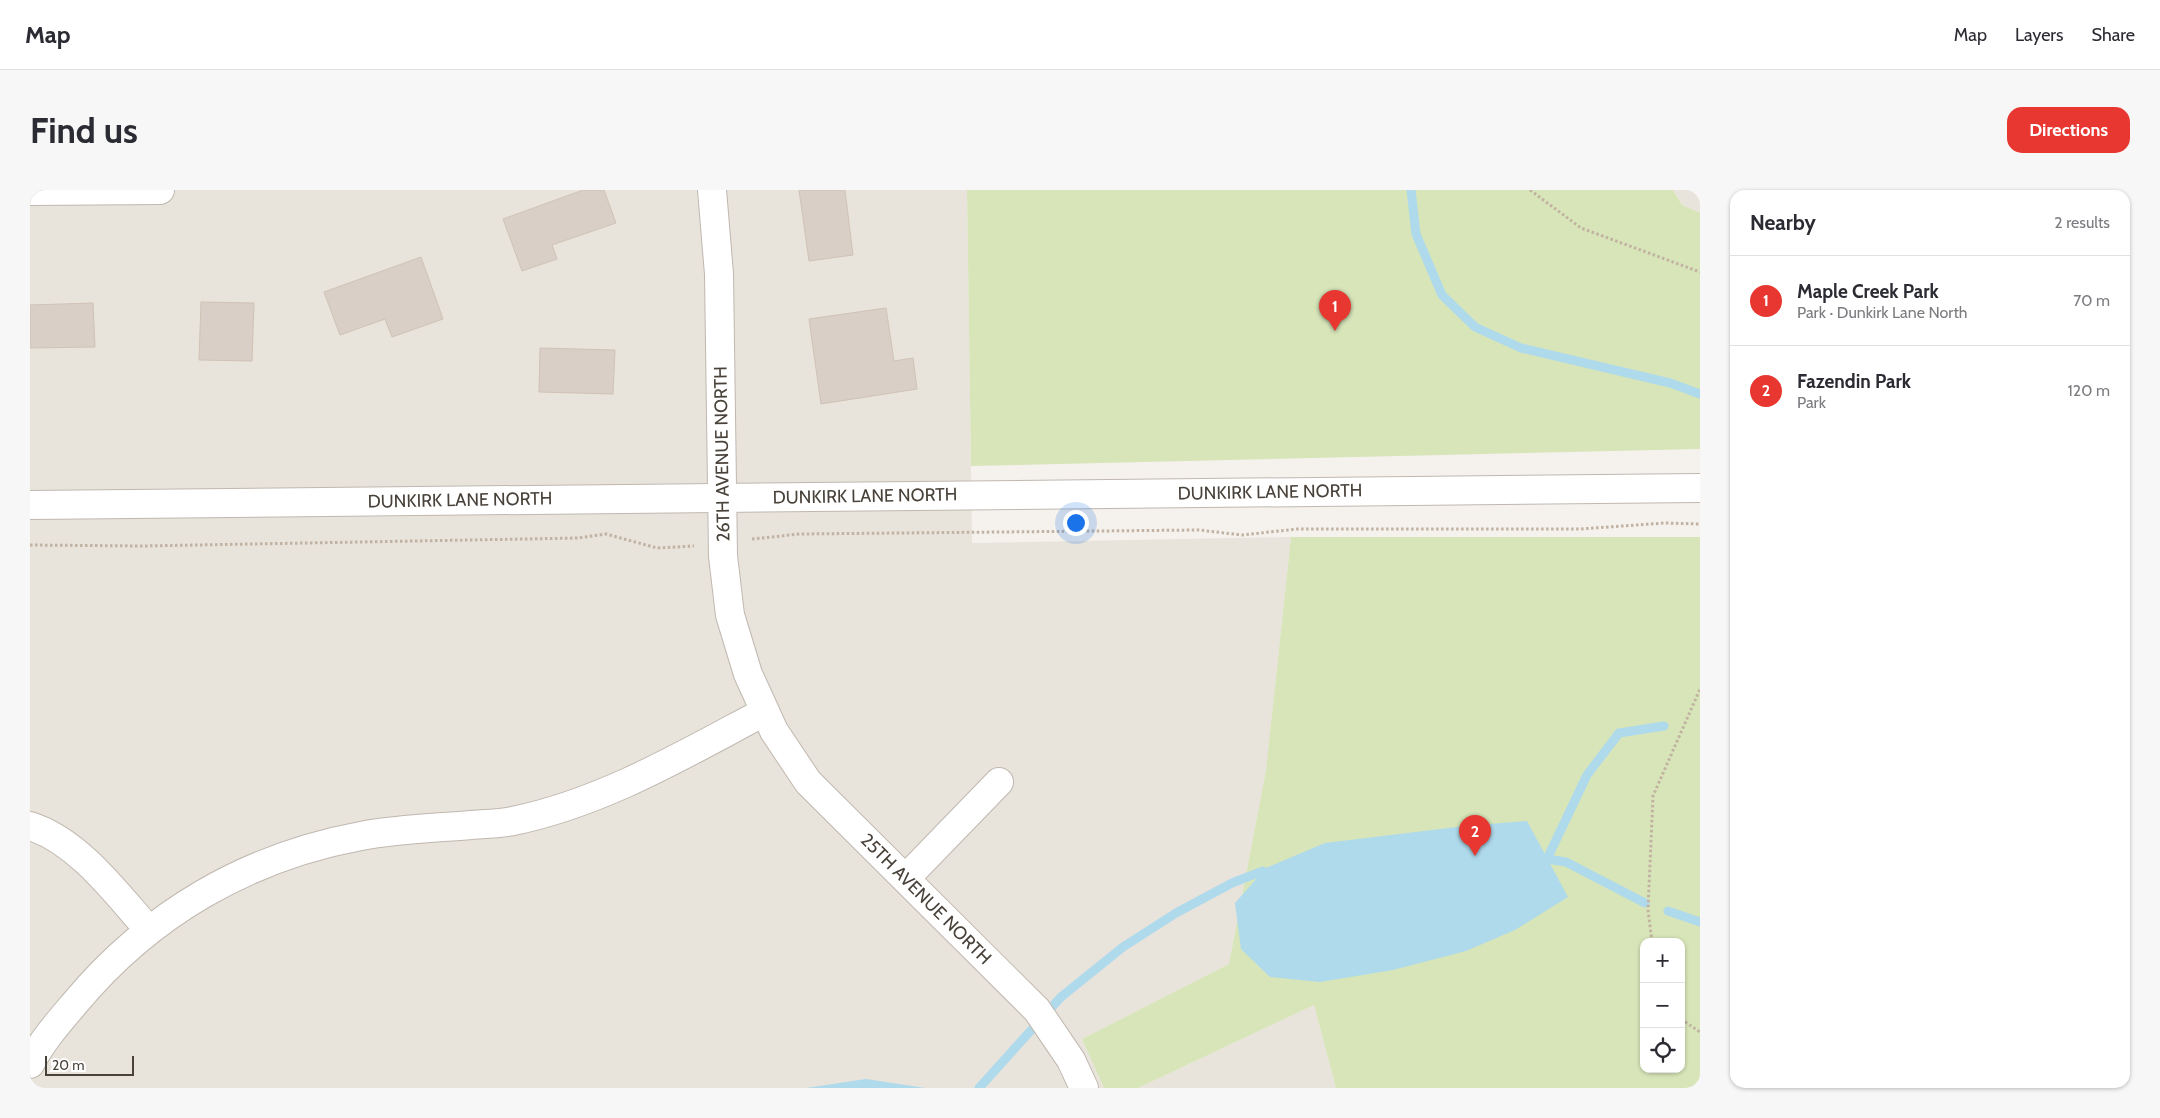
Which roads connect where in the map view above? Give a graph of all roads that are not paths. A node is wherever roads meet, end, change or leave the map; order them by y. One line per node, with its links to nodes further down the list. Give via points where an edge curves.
1 (160, 190): 3 (street)
2 (712, 190): 5 (street, 26TH AVENUE NORTH, via 719,274)
3 (30, 192)
4 (1700, 488): 5 (street, DUNKIRK LANE NORTH)
5 (723, 497): 6 (street, DUNKIRK LANE NORTH); 7 (street, 26TH AVENUE NORTH, via 723,542 730,615 748,674)
6 (30, 505)
7 (764, 712): 10 (street, 25TH AVENUE NORTH, via 808,782); 11 (street, via 648,774 581,803 511,822 362,835 286,854 214,886)
8 (999, 782): 10 (street)
9 (30, 826): 11 (street, via 42,830 82,857)
10 (906, 878): 13 (street, 25TH AVENUE NORTH, via 1037,1010 1071,1060)
11 (148, 929): 12 (street, via 91,983 42,1042)
12 (30, 1064)
13 (1084, 1088)

